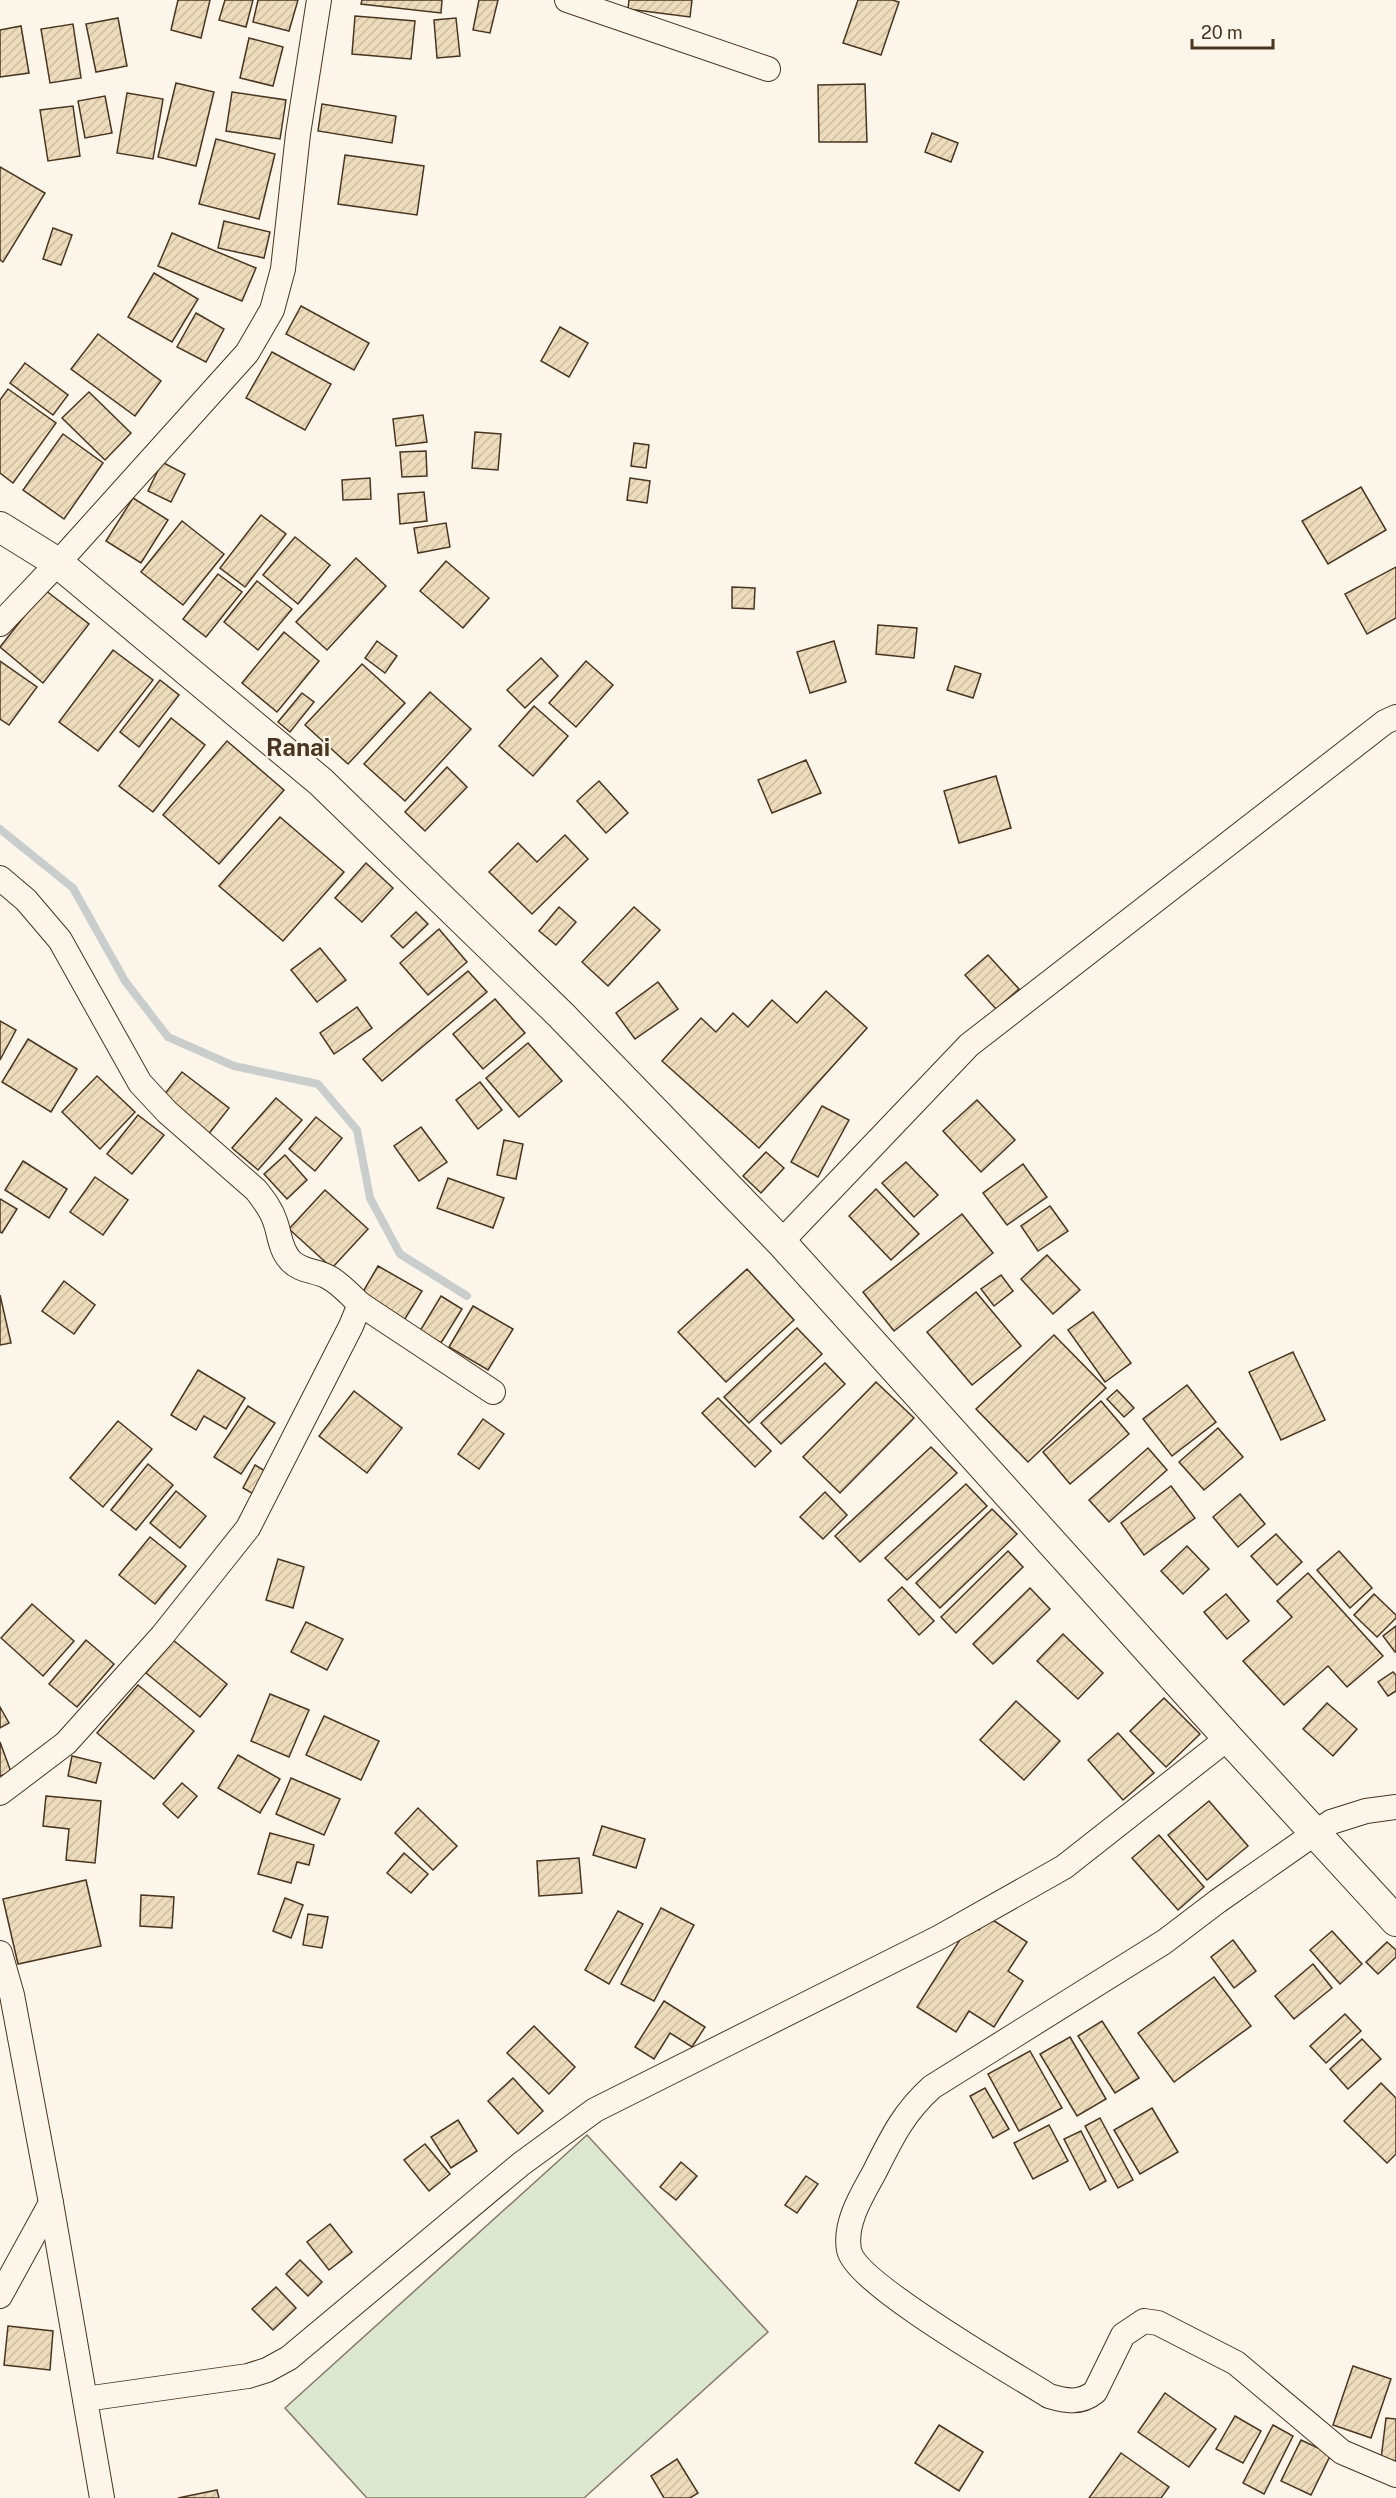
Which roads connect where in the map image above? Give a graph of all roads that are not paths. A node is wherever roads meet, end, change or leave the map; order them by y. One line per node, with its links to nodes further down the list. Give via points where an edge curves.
1 (319, 0): 5 (street, via 298,134 284,269 272,310 247,353)
2 (567, 0): 3 (street)
3 (768, 69)
4 (0, 527): 5 (street)
5 (58, 563): 6 (street); 9 (street, via 321,782 561,1016)
6 (0, 624)
7 (1396, 717): 9 (street, via 1384,722 969,1045)
8 (0, 878): 10 (street, via 26,900 60,940 140,1083 167,1112 256,1190 271,1212 289,1260 335,1280)
9 (781, 1242): 12 (street)
10 (360, 1304): 11 (street); 13 (street, via 248,1528 162,1636 66,1743)
11 (494, 1392)
12 (1228, 1738): 15 (street); 20 (street, via 1064,1867 940,1937 595,2110 521,2164 289,2358 248,2376)
13 (0, 1793)
14 (1396, 1807): 15 (street, via 1330,1822)
15 (1317, 1833): 16 (street); 21 (street, via 1164,1942 932,2087 915,2102 902,2119 858,2205 851,2224 849,2252 887,2293 1049,2396 1076,2401 1089,2397 1123,2335 1144,2321 1158,2323 1236,2363 1342,2452)
16 (1396, 1921)
17 (0, 1953): 18 (street, via 12,1995)
18 (51, 2203): 19 (street); 20 (street)
19 (0, 2296)
20 (85, 2399): 22 (street)
21 (1396, 2475)
22 (102, 2498)

